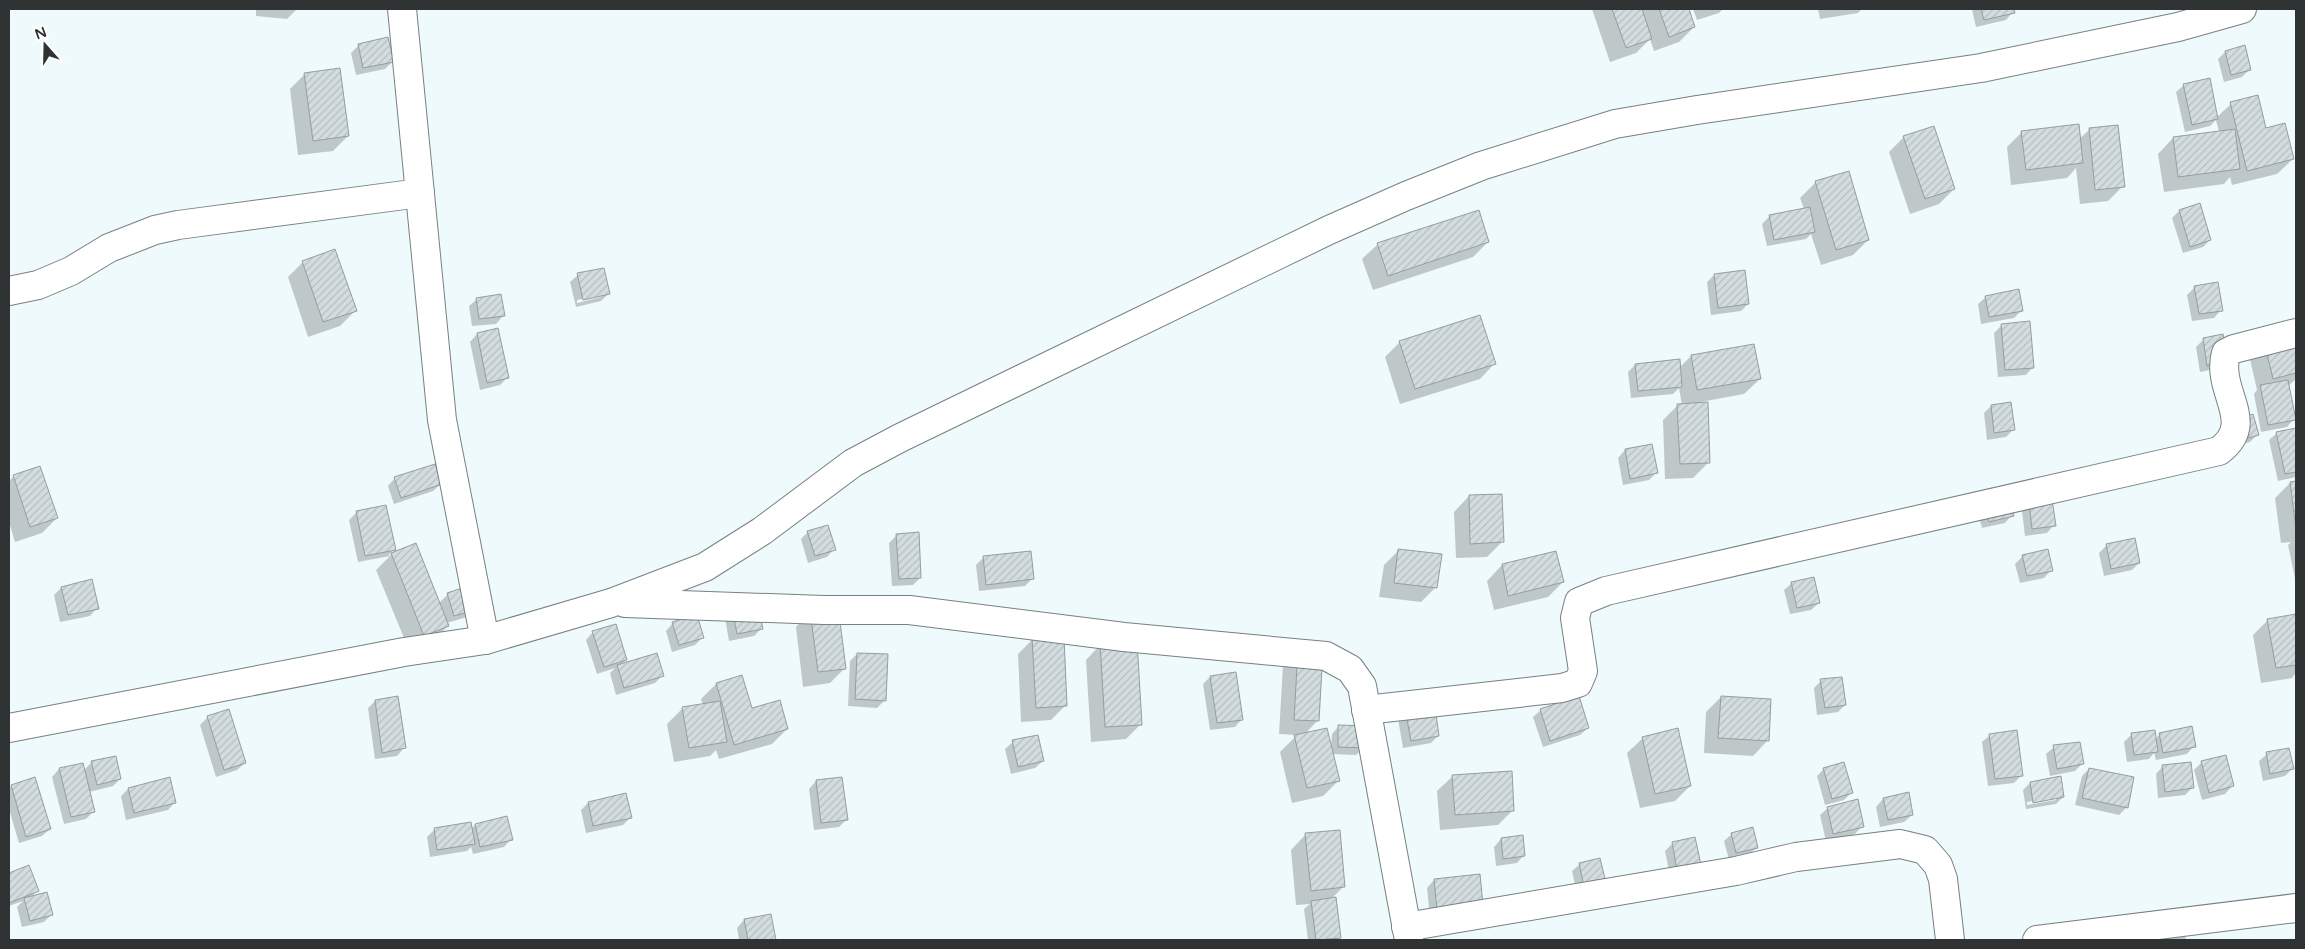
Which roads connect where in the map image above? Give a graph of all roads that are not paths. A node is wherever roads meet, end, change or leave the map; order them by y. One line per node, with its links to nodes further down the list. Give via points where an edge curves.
1 (402, 9): 3 (street)
2 (2242, 9): 6 (street, via 2178,27 1981,68 1615,124 1481,166 1320,234 900,438 853,463 762,531 704,567)
3 (420, 193): 4 (street, via 155,230 109,248 71,271 38,285); 7 (street, via 442,420)
4 (9, 291)
5 (2296, 333): 8 (street, via 2226,353 2224,379 2237,421 2230,442 2219,451 1606,591 1579,602 1575,618 1583,671 1578,683 1562,688)
6 (611, 603): 7 (street); 8 (street, via 909,610 1124,637 1326,656 1350,668 1362,686)
7 (485, 640): 9 (street, via 404,652)
8 (1366, 710): 11 (street)
9 (9, 728)
10 (2296, 908): 13 (street)
11 (1408, 934): 12 (street, via 1796,857 1900,844 1924,850 1938,865 1943,879)
12 (1950, 940)
13 (2037, 940)

